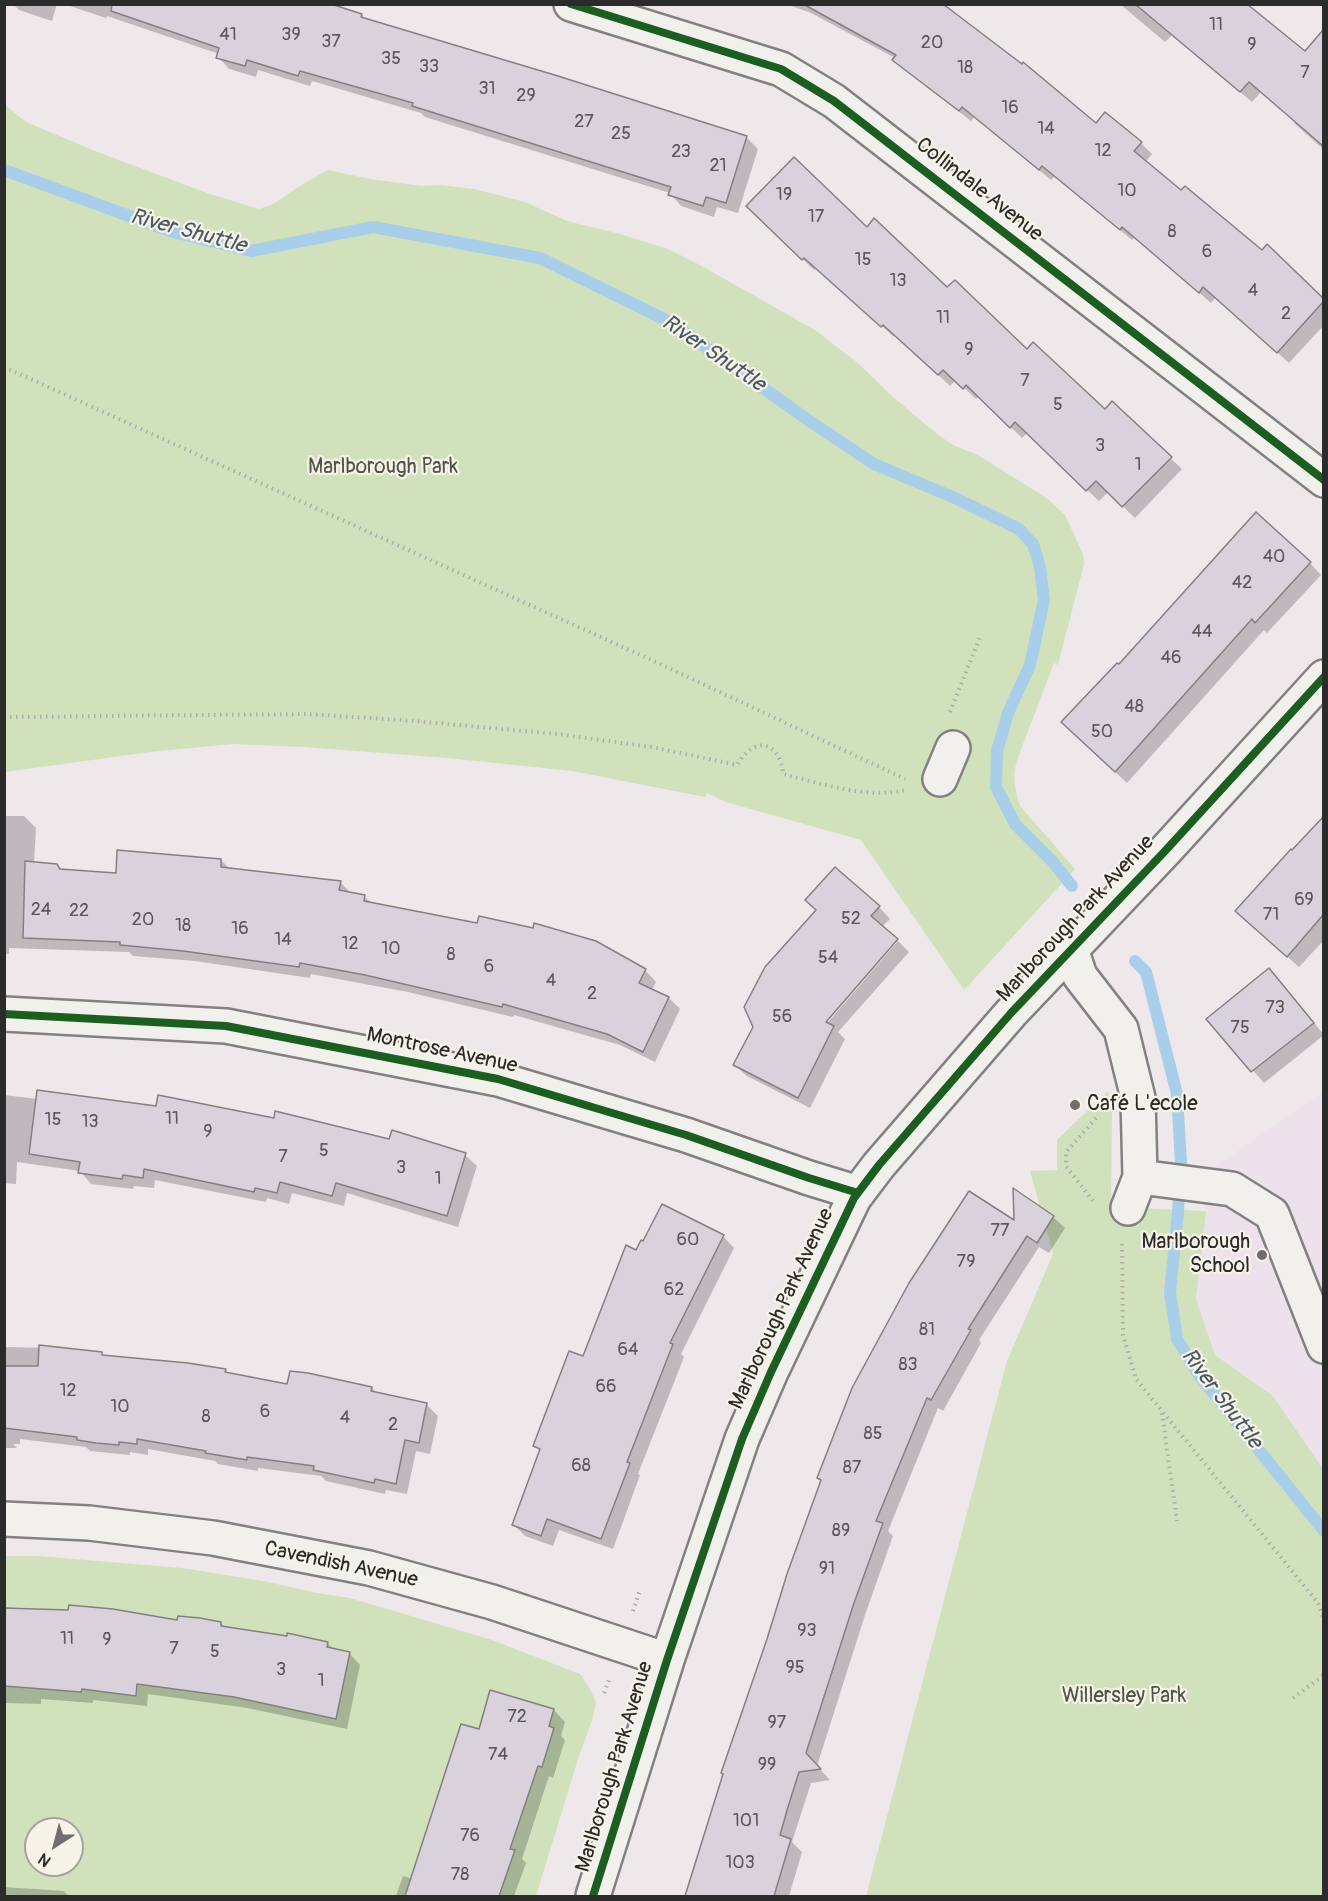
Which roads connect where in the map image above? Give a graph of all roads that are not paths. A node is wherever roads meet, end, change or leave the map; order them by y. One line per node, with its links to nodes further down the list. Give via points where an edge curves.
1 (571, 4): 2 (street, Collindale Avenue, via 781,69 834,101)
2 (1323, 480)
3 (1323, 677): 6 (street, Marlborough Park Avenue)
4 (953, 748): 5 (street)
5 (930, 783)
6 (1071, 950): 8 (street, via 1080,976 1121,1029 1138,1098); 9 (street, Marlborough Park Avenue, via 1005,1019)
7 (4, 1014): 9 (street, Montrose Avenue, via 226,1026 498,1079 686,1135)
8 (1143, 1177): 10 (street); 11 (street, via 1232,1190 1272,1214)
9 (858, 1193): 13 (street, Marlborough Park Avenue, via 742,1439)
10 (1128, 1208)
11 (1323, 1346)
12 (4, 1519): 13 (street, Cavendish Avenue, via 89,1523 213,1538 369,1568 492,1602)
13 (667, 1660): 14 (street, Marlborough Park Avenue)
14 (593, 1896)

